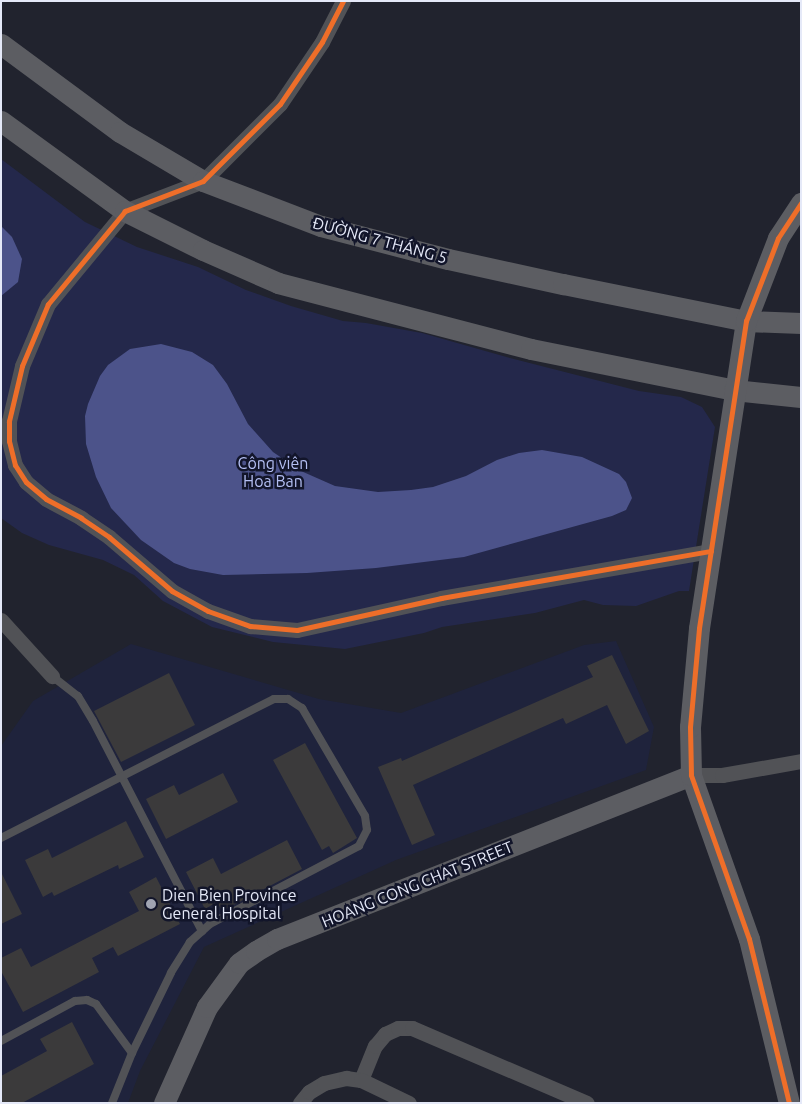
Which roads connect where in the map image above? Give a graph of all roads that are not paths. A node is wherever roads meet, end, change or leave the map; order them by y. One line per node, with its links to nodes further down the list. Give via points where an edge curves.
1 (343, 1): 4 (street, via 322,42 280,104)
2 (1, 44): 4 (street, ĐƯỜNG 7 THÁNG 5, via 120,132)
3 (1, 121): 6 (street)
4 (203, 181): 6 (street); 7 (street, ĐƯỜNG 7 THÁNG 5, via 330,228 448,259)
5 (801, 203): 7 (street, via 778,238)
6 (125, 211): 9 (street, via 278,283 531,348); 11 (street, via 48,304 22,366 9,421 9,441 16,465 26,482 46,499 109,537 180,595 208,611 250,626 297,630 441,598)
7 (746, 321): 8 (street, ĐƯỜNG 7 THÁNG 5); 9 (street)
8 (801, 323)
9 (734, 390): 10 (street); 11 (street)
10 (801, 397)
11 (711, 552): 15 (street, via 699,628 690,727)
12 (1, 620): 13 (street)
13 (52, 676): 16 (lane, via 78,696)
14 (801, 760): 15 (street, via 722,775)
15 (691, 776): 24 (street, HOANG CONG CHAT STREET, via 286,936 256,951 239,963 208,1007); 28 (street, via 749,939)
16 (121, 778): 17 (lane); 18 (lane); 18 (lane, via 274,700 288,699 302,708 365,816 367,830 359,846)
17 (1, 838)
18 (202, 931): 20 (lane, via 190,942 171,973)
19 (1, 1041): 20 (lane, via 75,1001 87,1000 96,1004)
20 (132, 1053): 23 (lane)
21 (361, 1080): 22 (street); 25 (street, via 346,1078 324,1083 309,1092); 27 (street, via 375,1046 385,1034 398,1028 412,1028)
22 (390, 1099): 26 (street)
23 (112, 1103)
24 (164, 1103)
25 (300, 1103)
26 (409, 1103)
27 (587, 1103)
28 (789, 1103)

